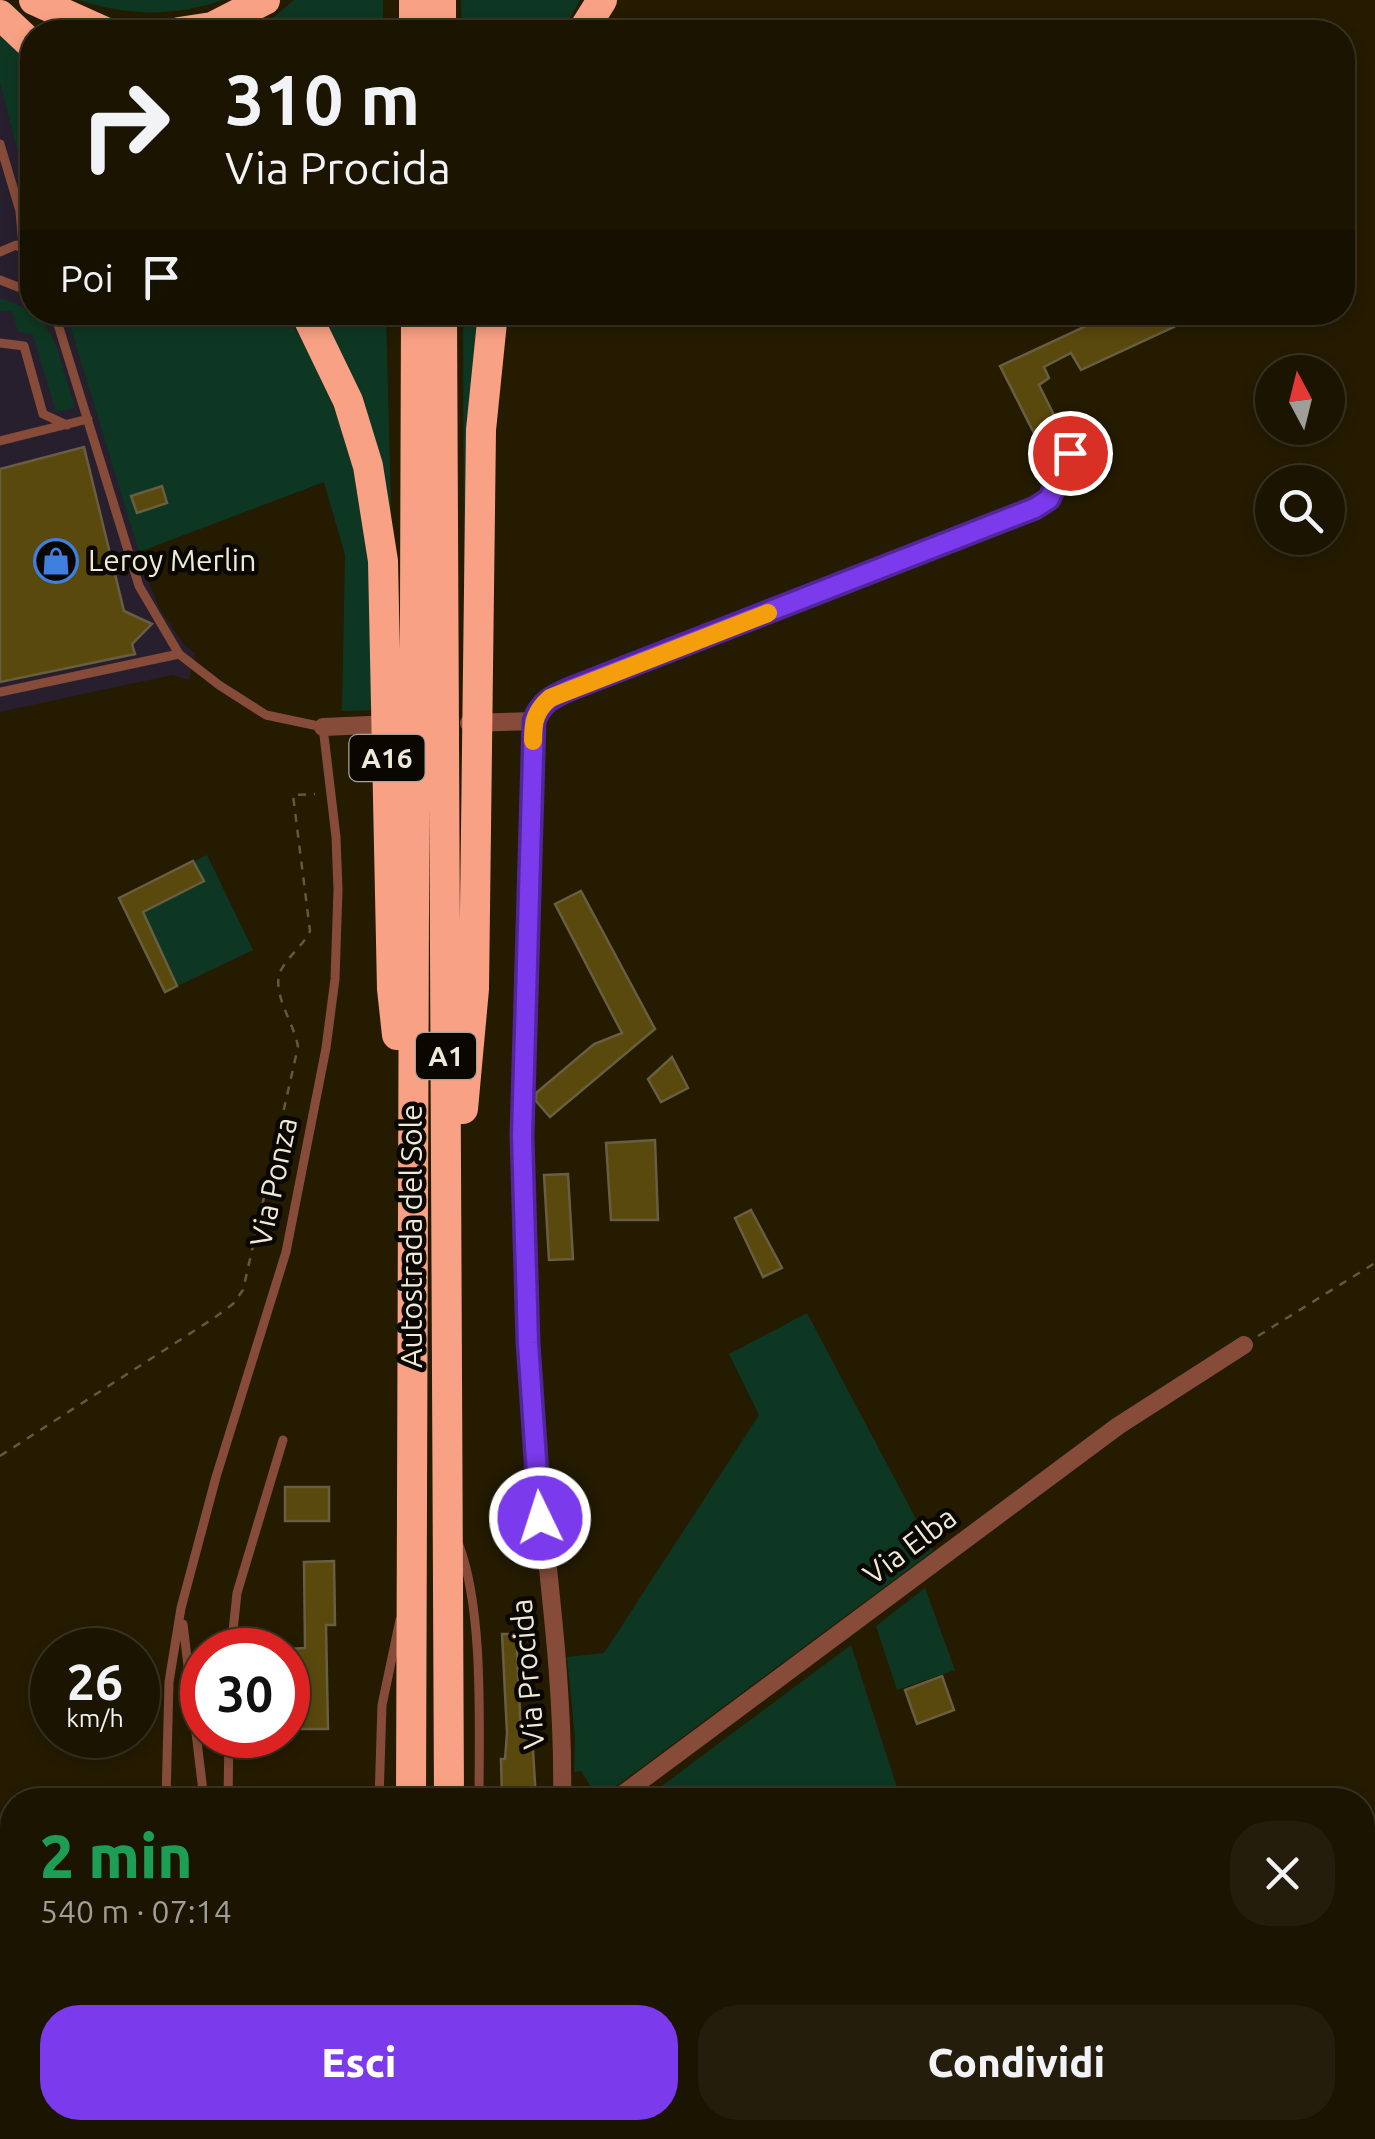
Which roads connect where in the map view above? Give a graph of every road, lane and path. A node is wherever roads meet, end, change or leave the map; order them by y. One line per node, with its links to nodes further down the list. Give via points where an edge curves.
1 (34, 0): 4 (highway)
2 (265, 0): 5 (highway)
3 (0, 15): 6 (highway)
4 (79, 20)
5 (226, 20)
6 (20, 34)
7 (0, 144): 8 (lane)
8 (20, 211)
9 (58, 325): 16 (lane)
10 (311, 325): 27 (highway, A16, via 364,450 382,561 392,990)
11 (416, 325): 27 (highway, Autostrada del Sole / A1)
12 (442, 325): 26 (highway, Autostrada del Sole / A1)
13 (492, 325): 26 (highway, via 482,430 474,989)
14 (0, 343): 15 (lane, via 24,346)
15 (44, 414): 17 (lane); 18 (lane)
16 (88, 419): 17 (lane); 21 (lane, via 139,586)
17 (67, 425): 18 (lane)
18 (20, 436): 19 (lane)
19 (0, 441)
20 (1070, 453): 23 (street, via 1049,499 1035,508 570,689)
21 (180, 654): 22 (lane); 24 (lane, via 266,715)
22 (0, 692)
23 (524, 721): 24 (street); 44 (street, Via Procida, via 528,1343 564,1731)
24 (323, 726): 25 (lane, Via Ponza)
25 (331, 793): 31 (path, via 293,795 310,931 278,977 298,1047 244,1290 214,1318); 34 (lane, Via Ponza, via 336,979 320,1090 286,1252)
26 (446, 1216): 32 (highway, Autostrada del Sole / A1)
27 (414, 1217): 33 (highway, Autostrada del Sole / A1)
28 (1375, 1263): 29 (path)
29 (1244, 1345): 45 (street, Via Elba, via 1118,1426)
30 (283, 1440): 35 (lane, via 237,1593)
31 (0, 1456)
32 (448, 1516): 42 (highway, Autostrada del Sole / A1); 43 (lane, via 470,1575)
33 (412, 1584): 40 (lane, via 390,1654); 41 (highway, Autostrada del Sole / A1)
34 (181, 1608): 37 (lane, Via Ponza, via 169,1682); 38 (lane)
35 (233, 1628)
36 (229, 1758): 39 (lane)
37 (166, 1788)
38 (203, 1788)
39 (228, 1788)
40 (379, 1788)
41 (412, 1788)
42 (449, 1788)
43 (480, 1788)
44 (562, 1788)
45 (631, 1788)

